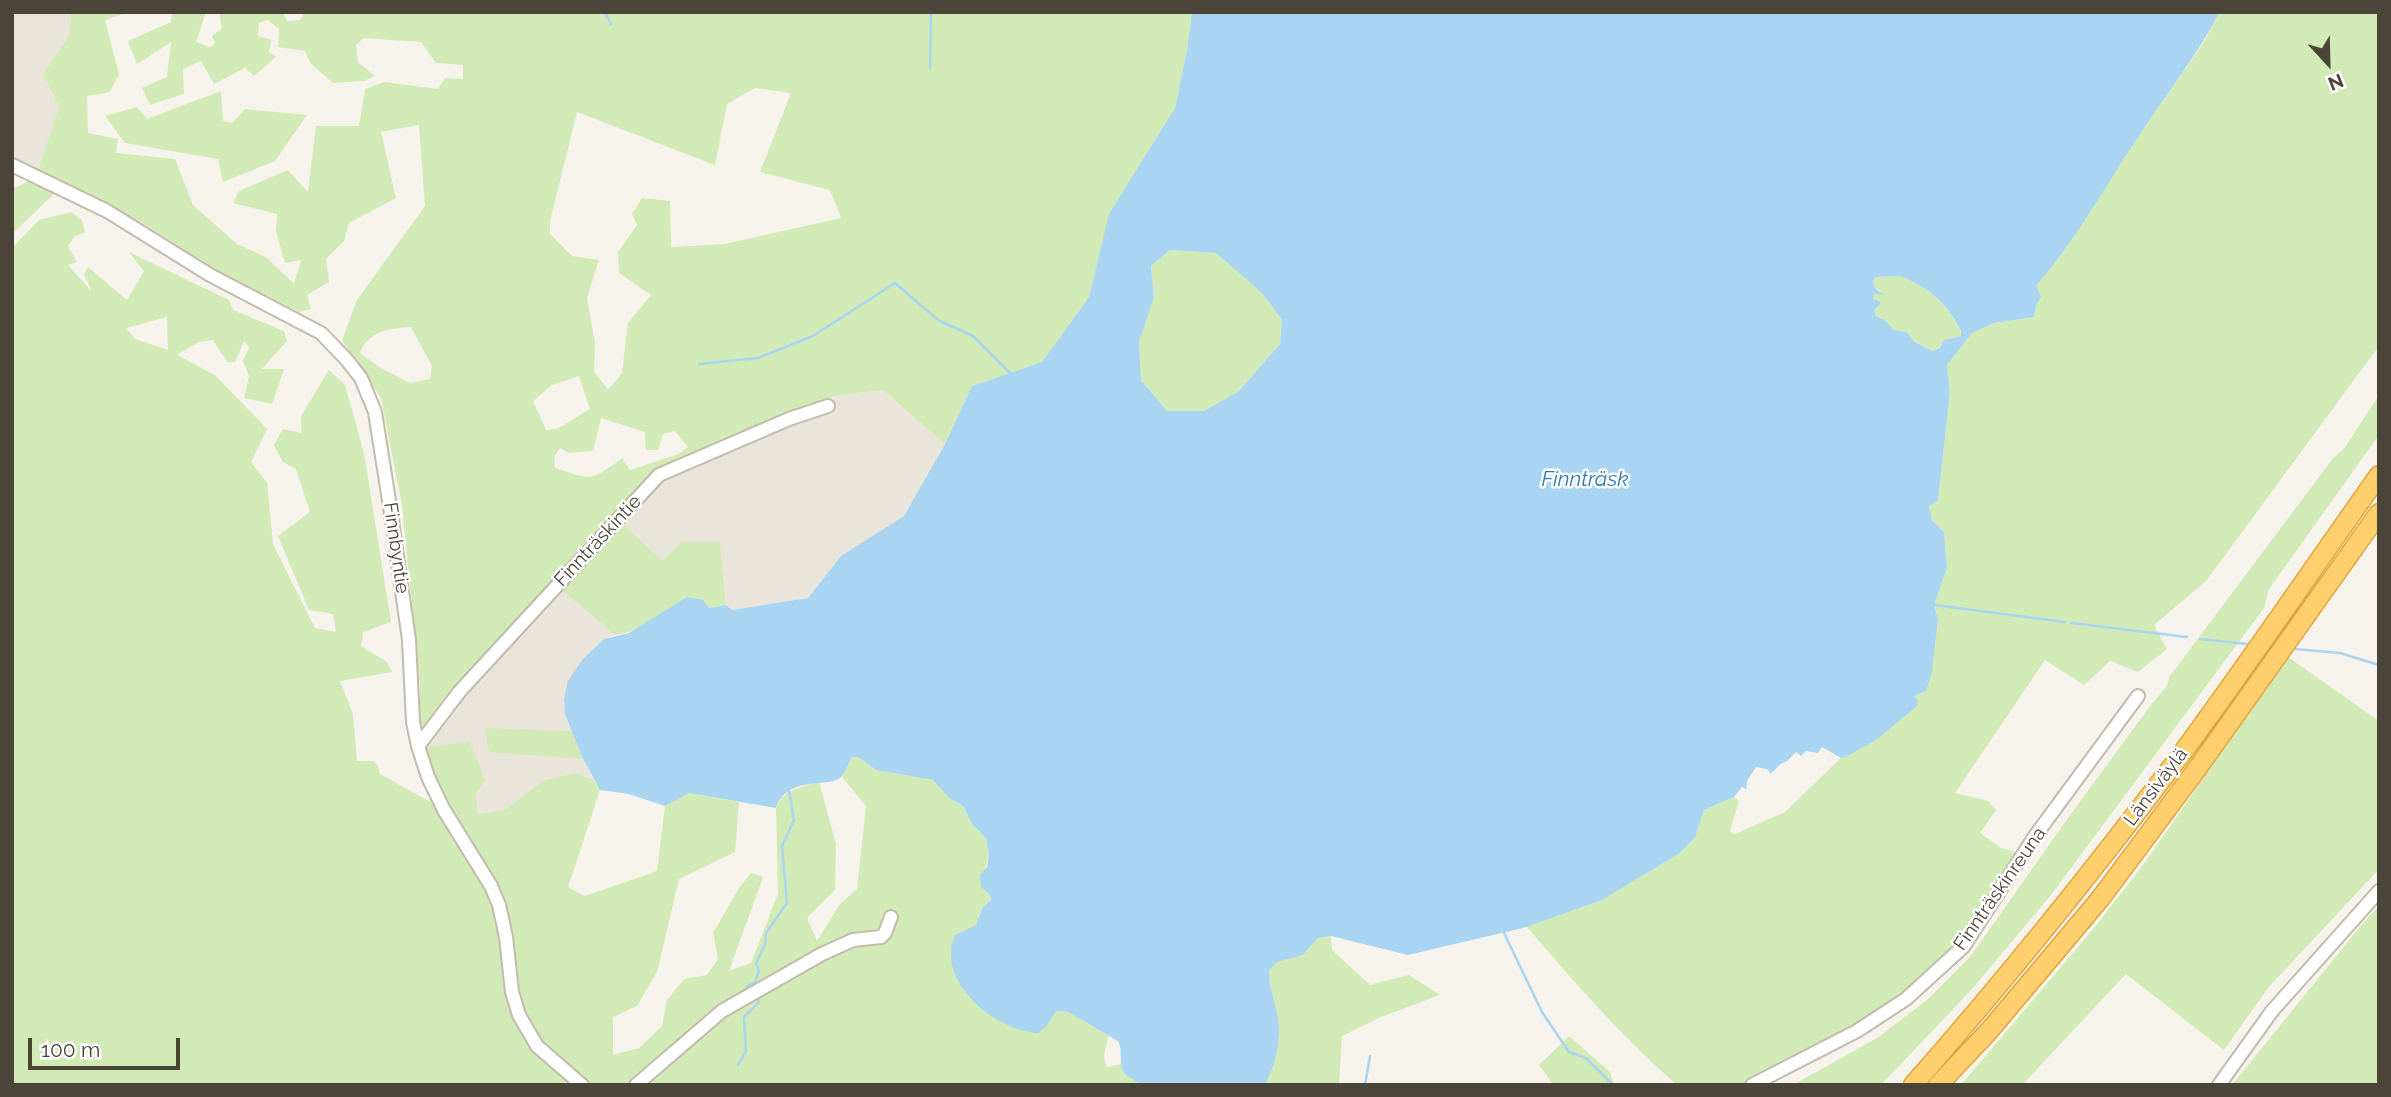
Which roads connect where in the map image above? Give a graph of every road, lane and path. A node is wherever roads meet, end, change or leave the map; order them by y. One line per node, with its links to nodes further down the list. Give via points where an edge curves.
1 (12, 164): 6 (street, Finnbyntie, via 107,211 210,275 321,334 361,378 374,412 392,519)
2 (828, 406): 6 (street, Finnträskintie, via 659,475 460,691)
3 (2379, 475): 9 (highway, Länsiväylä, via 2179,756 2077,891)
4 (2379, 513): 10 (highway, Länsiväylä, via 2100,899)
5 (2138, 695): 13 (street, Finnträskinreuna, via 2035,836 1964,946 1906,999 1857,1031)
6 (418, 746): 11 (street, Finnbyntie, via 444,810 499,905 519,1015 537,1046)
7 (2379, 891): 18 (street, via 2272,1011)
8 (891, 917): 12 (street, via 881,937 853,940 822,954 722,1011)
9 (1977, 1012): 14 (highway); 15 (highway, Länsiväylä)
10 (1989, 1031): 16 (highway, Länsiväylä); 17 (highway)
11 (582, 1085)
12 (636, 1085)
13 (1752, 1085)
14 (1900, 1085)
15 (1913, 1085)
16 (1938, 1085)
17 (1950, 1085)
18 (2219, 1085)

